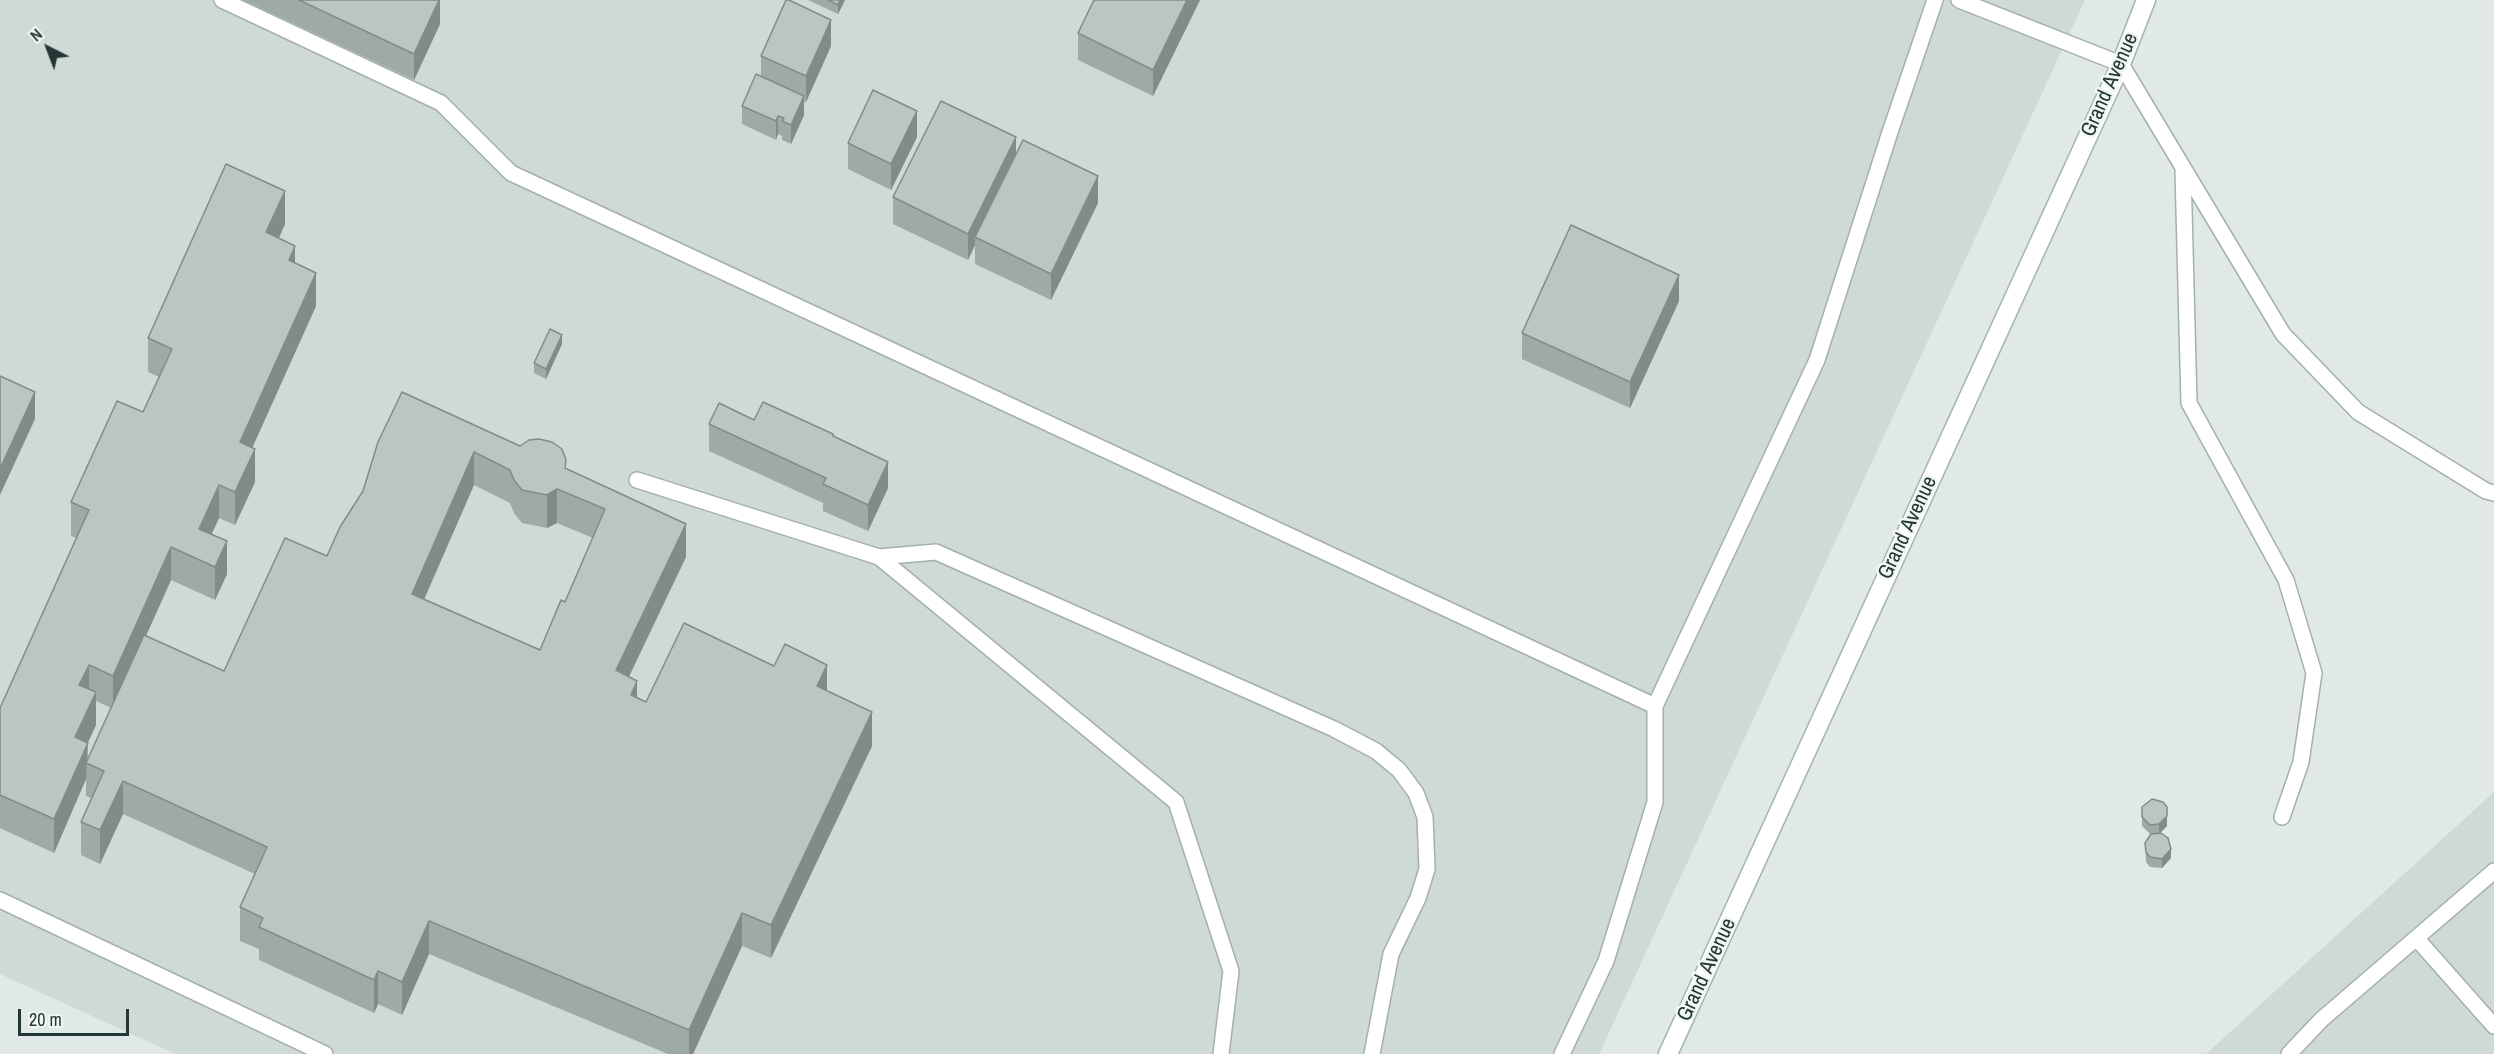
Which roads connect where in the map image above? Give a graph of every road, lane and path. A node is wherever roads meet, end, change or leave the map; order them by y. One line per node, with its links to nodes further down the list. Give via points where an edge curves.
1 (222, 0): 10 (lane, via 441,103 511,173)
2 (1935, 0): 10 (lane, via 1817,360)
3 (1959, 0): 5 (lane)
4 (2146, 0): 5 (main road, Grand Avenue)
5 (2121, 64): 6 (lane); 20 (main road, Grand Avenue)
6 (2183, 168): 8 (lane, via 2283,334 2358,412); 11 (lane, via 2189,404 2286,580 2314,673 2301,762)
7 (637, 480): 9 (lane)
8 (2494, 493)
9 (879, 557): 17 (lane, via 1176,802 1231,971); 18 (lane, via 936,552 1334,729 1376,751 1399,770 1416,793 1425,817 1427,869 1418,898 1391,954)
10 (1655, 706): 19 (lane, via 1655,802 1606,961)
11 (2282, 817)
12 (2494, 871): 14 (lane)
13 (0, 900): 16 (lane)
14 (2417, 939): 15 (lane); 21 (lane, via 2321,1020)
15 (2494, 1026)
16 (325, 1054)
17 (1221, 1054)
18 (1372, 1054)
19 (1562, 1054)
20 (1668, 1054)
21 (2289, 1054)

